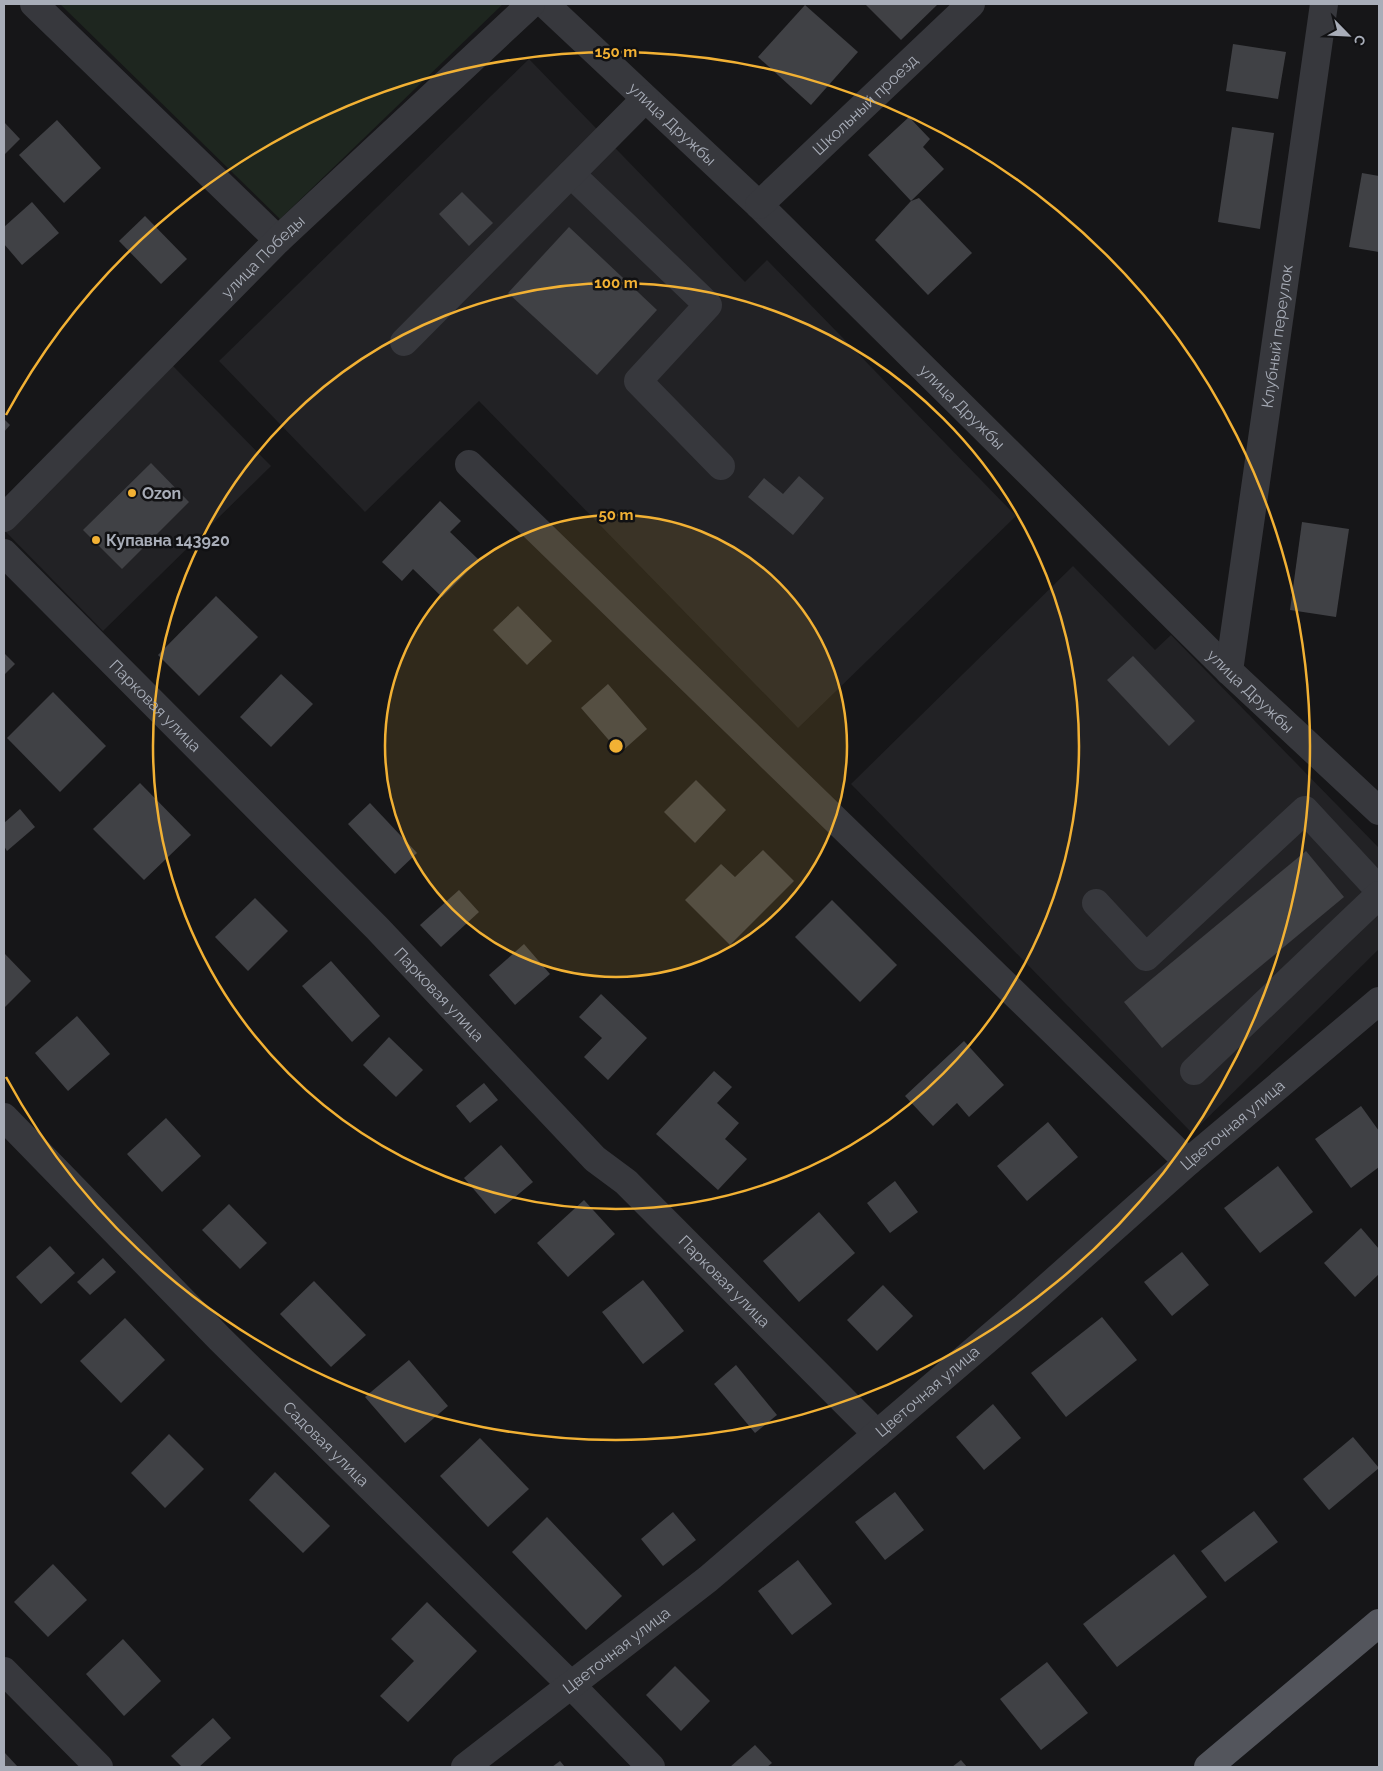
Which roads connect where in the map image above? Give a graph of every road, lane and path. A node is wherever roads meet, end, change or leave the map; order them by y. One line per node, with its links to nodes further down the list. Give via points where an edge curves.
1 (34, 4): 9 (street)
2 (531, 4): 9 (street, улица Победы)
3 (545, 4): 6 (street, улица Дружбы)
4 (971, 4): 8 (street, Школьный проезд)
5 (1324, 4): 15 (street, Клубный переулок)
6 (645, 99): 7 (street); 8 (street, улица Дружбы)
7 (571, 174): 10 (street); 12 (street, via 708,305 638,381)
8 (760, 206): 15 (street, улица Дружбы)
9 (278, 240): 13 (street, улица Победы)
10 (404, 342)
11 (469, 464): 23 (street)
12 (721, 466)
13 (4, 518)
14 (4, 553): 24 (street, Парковая улица, via 377,928 595,1159 626,1182)
15 (1230, 671): 16 (street, улица Дружбы)
16 (1379, 811)
17 (1379, 890): 19 (street, via 1305,810 1146,957)
18 (1379, 895): 21 (street)
19 (1096, 903)
20 (1379, 1001): 23 (street, Цветочная улица)
21 (1194, 1071)
22 (4, 1117): 27 (street, Садовая улица, via 220,1339)
23 (1188, 1162): 24 (street, Цветочная улица)
24 (876, 1434): 27 (street, Цветочная улица, via 708,1579)
25 (1379, 1623): 31 (main road)
26 (4, 1671): 28 (street)
27 (571, 1685): 29 (street, Цветочная улица); 30 (street, Садовая улица)
28 (99, 1767)
29 (465, 1767)
30 (651, 1767)
31 (1208, 1767)

